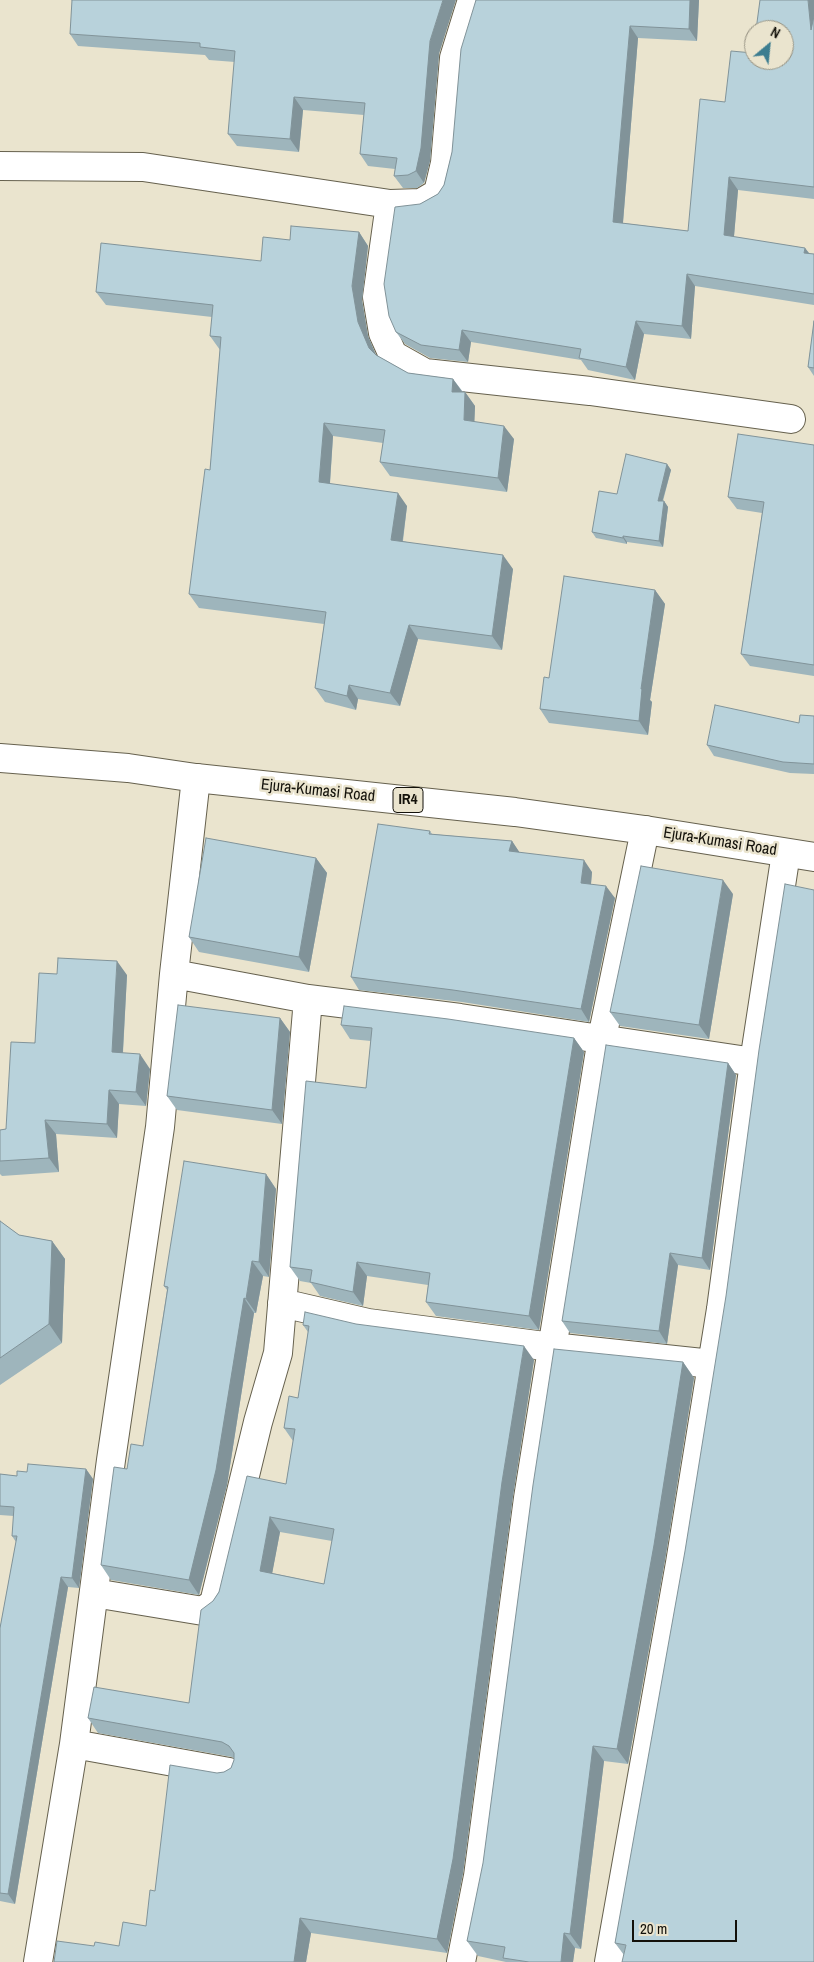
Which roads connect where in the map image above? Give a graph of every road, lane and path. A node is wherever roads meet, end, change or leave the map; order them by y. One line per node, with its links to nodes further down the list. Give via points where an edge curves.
1 (472, 0): 3 (street, via 454,58 445,163 438,193 422,203)
2 (0, 166): 3 (street, via 143,167)
3 (390, 204): 4 (street, via 377,297 383,333 393,355 425,373 590,391)
4 (791, 419)
5 (0, 758): 6 (street, Ejura-Kumasi Road / IR4, via 128,768)
6 (196, 778): 7 (street, Ejura-Kumasi Road / IR4, via 515,812); 10 (street)
7 (645, 830): 8 (street, Ejura-Kumasi Road / IR4); 12 (street)
8 (786, 853): 9 (street, Ejura-Kumasi Road / IR4); 13 (street)
9 (814, 857)
10 (174, 974): 11 (street); 17 (street, via 160,1128)
11 (308, 999): 12 (street); 14 (street)
12 (602, 1038): 13 (street); 15 (street)
13 (754, 1062): 16 (street)
14 (282, 1303): 15 (street, via 368,1323); 17 (street, via 278,1353 214,1603 203,1611)
15 (552, 1347): 16 (street); 21 (street, via 528,1498 478,1876)
16 (712, 1364): 22 (street)
17 (94, 1592): 18 (street)
18 (74, 1744): 19 (street); 20 (street)
19 (229, 1772)
20 (38, 1962)
21 (461, 1962)
22 (609, 1962)

